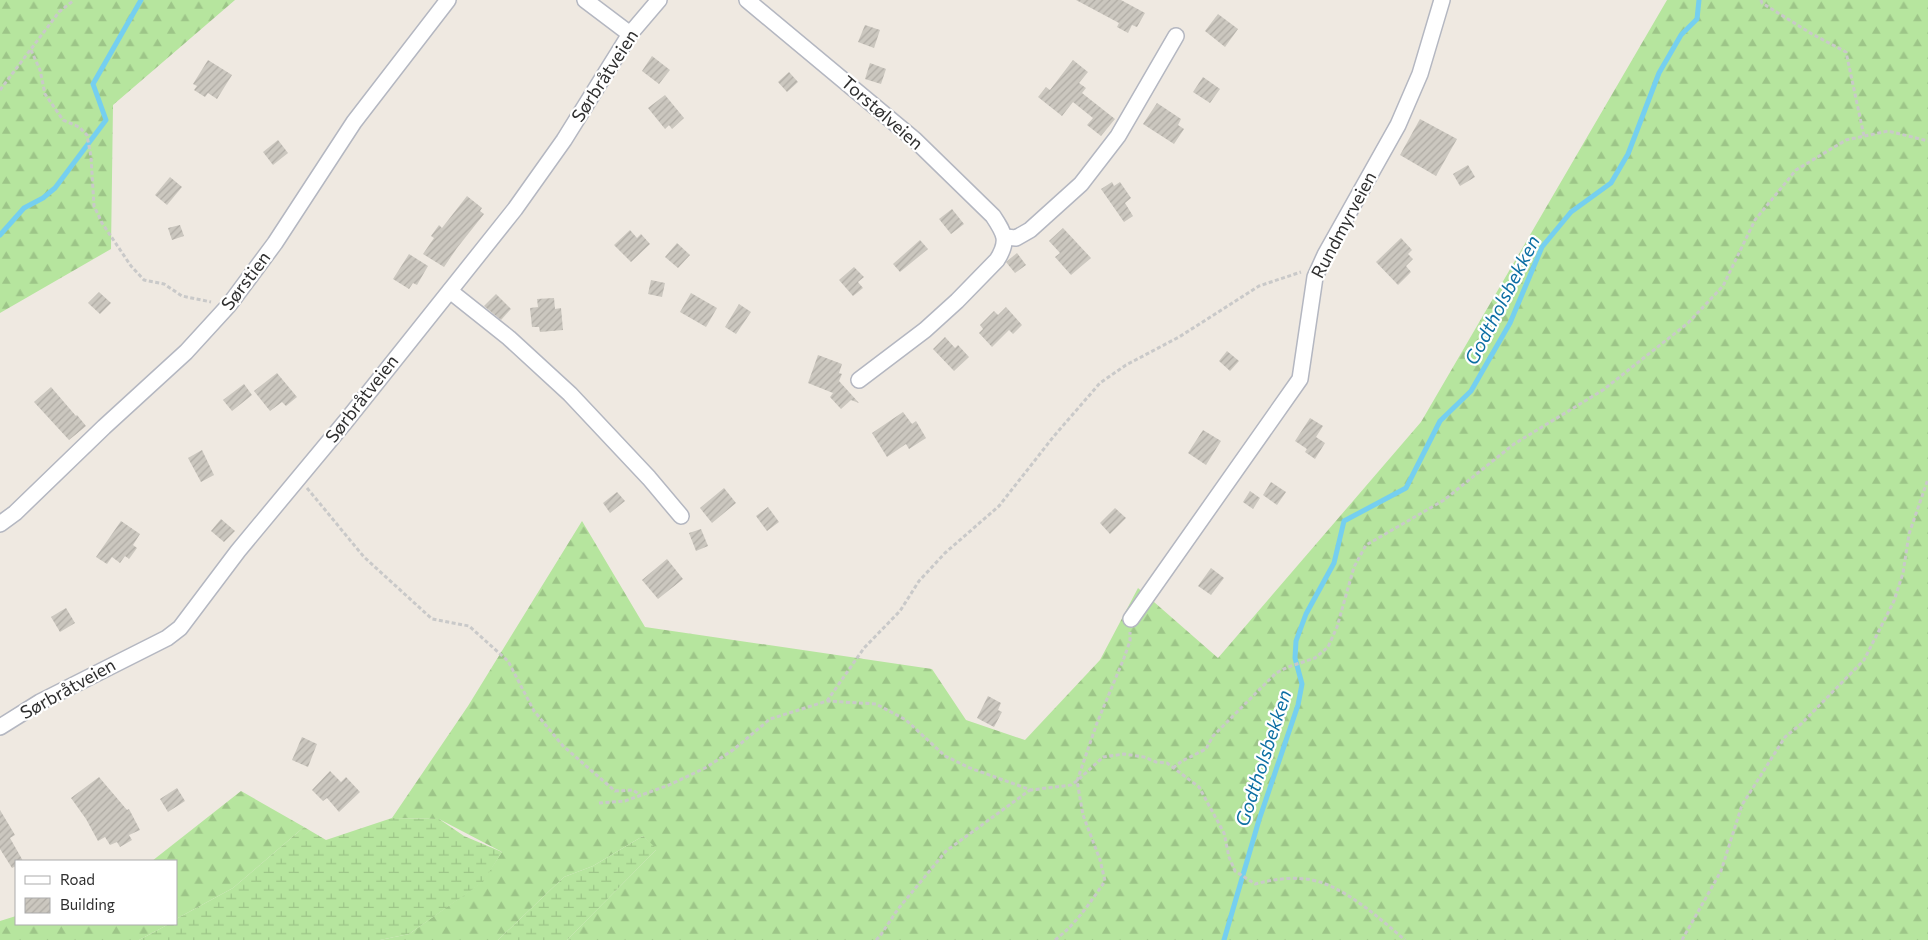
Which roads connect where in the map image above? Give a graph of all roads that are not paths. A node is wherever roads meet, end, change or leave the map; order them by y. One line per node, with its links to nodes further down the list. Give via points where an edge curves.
1 (448, 0): 12 (street, Sørstien, via 354,122 275,243 229,305 186,352)
2 (585, 0): 6 (street)
3 (659, 0): 6 (street, Sørbråtveien)
4 (748, 0): 8 (street, Torstølveien, via 915,140 993,216)
5 (1442, 0): 13 (street, Rundmyrveien, via 1420,74 1398,125 1314,277 1300,379)
6 (630, 34): 9 (street, Sørbråtveien, via 516,210)
7 (1176, 36): 8 (street, via 1121,130 1081,184 1030,230 1016,238)
8 (1005, 237): 10 (street, via 997,260 957,301 906,346)
9 (450, 291): 11 (street, via 509,338 570,394 650,478); 14 (street, Sørbråtveien, via 200,599 180,628 167,638 40,702)
10 (859, 380)
11 (681, 516)
12 (0, 524)
13 (1131, 619)
14 (0, 727)

